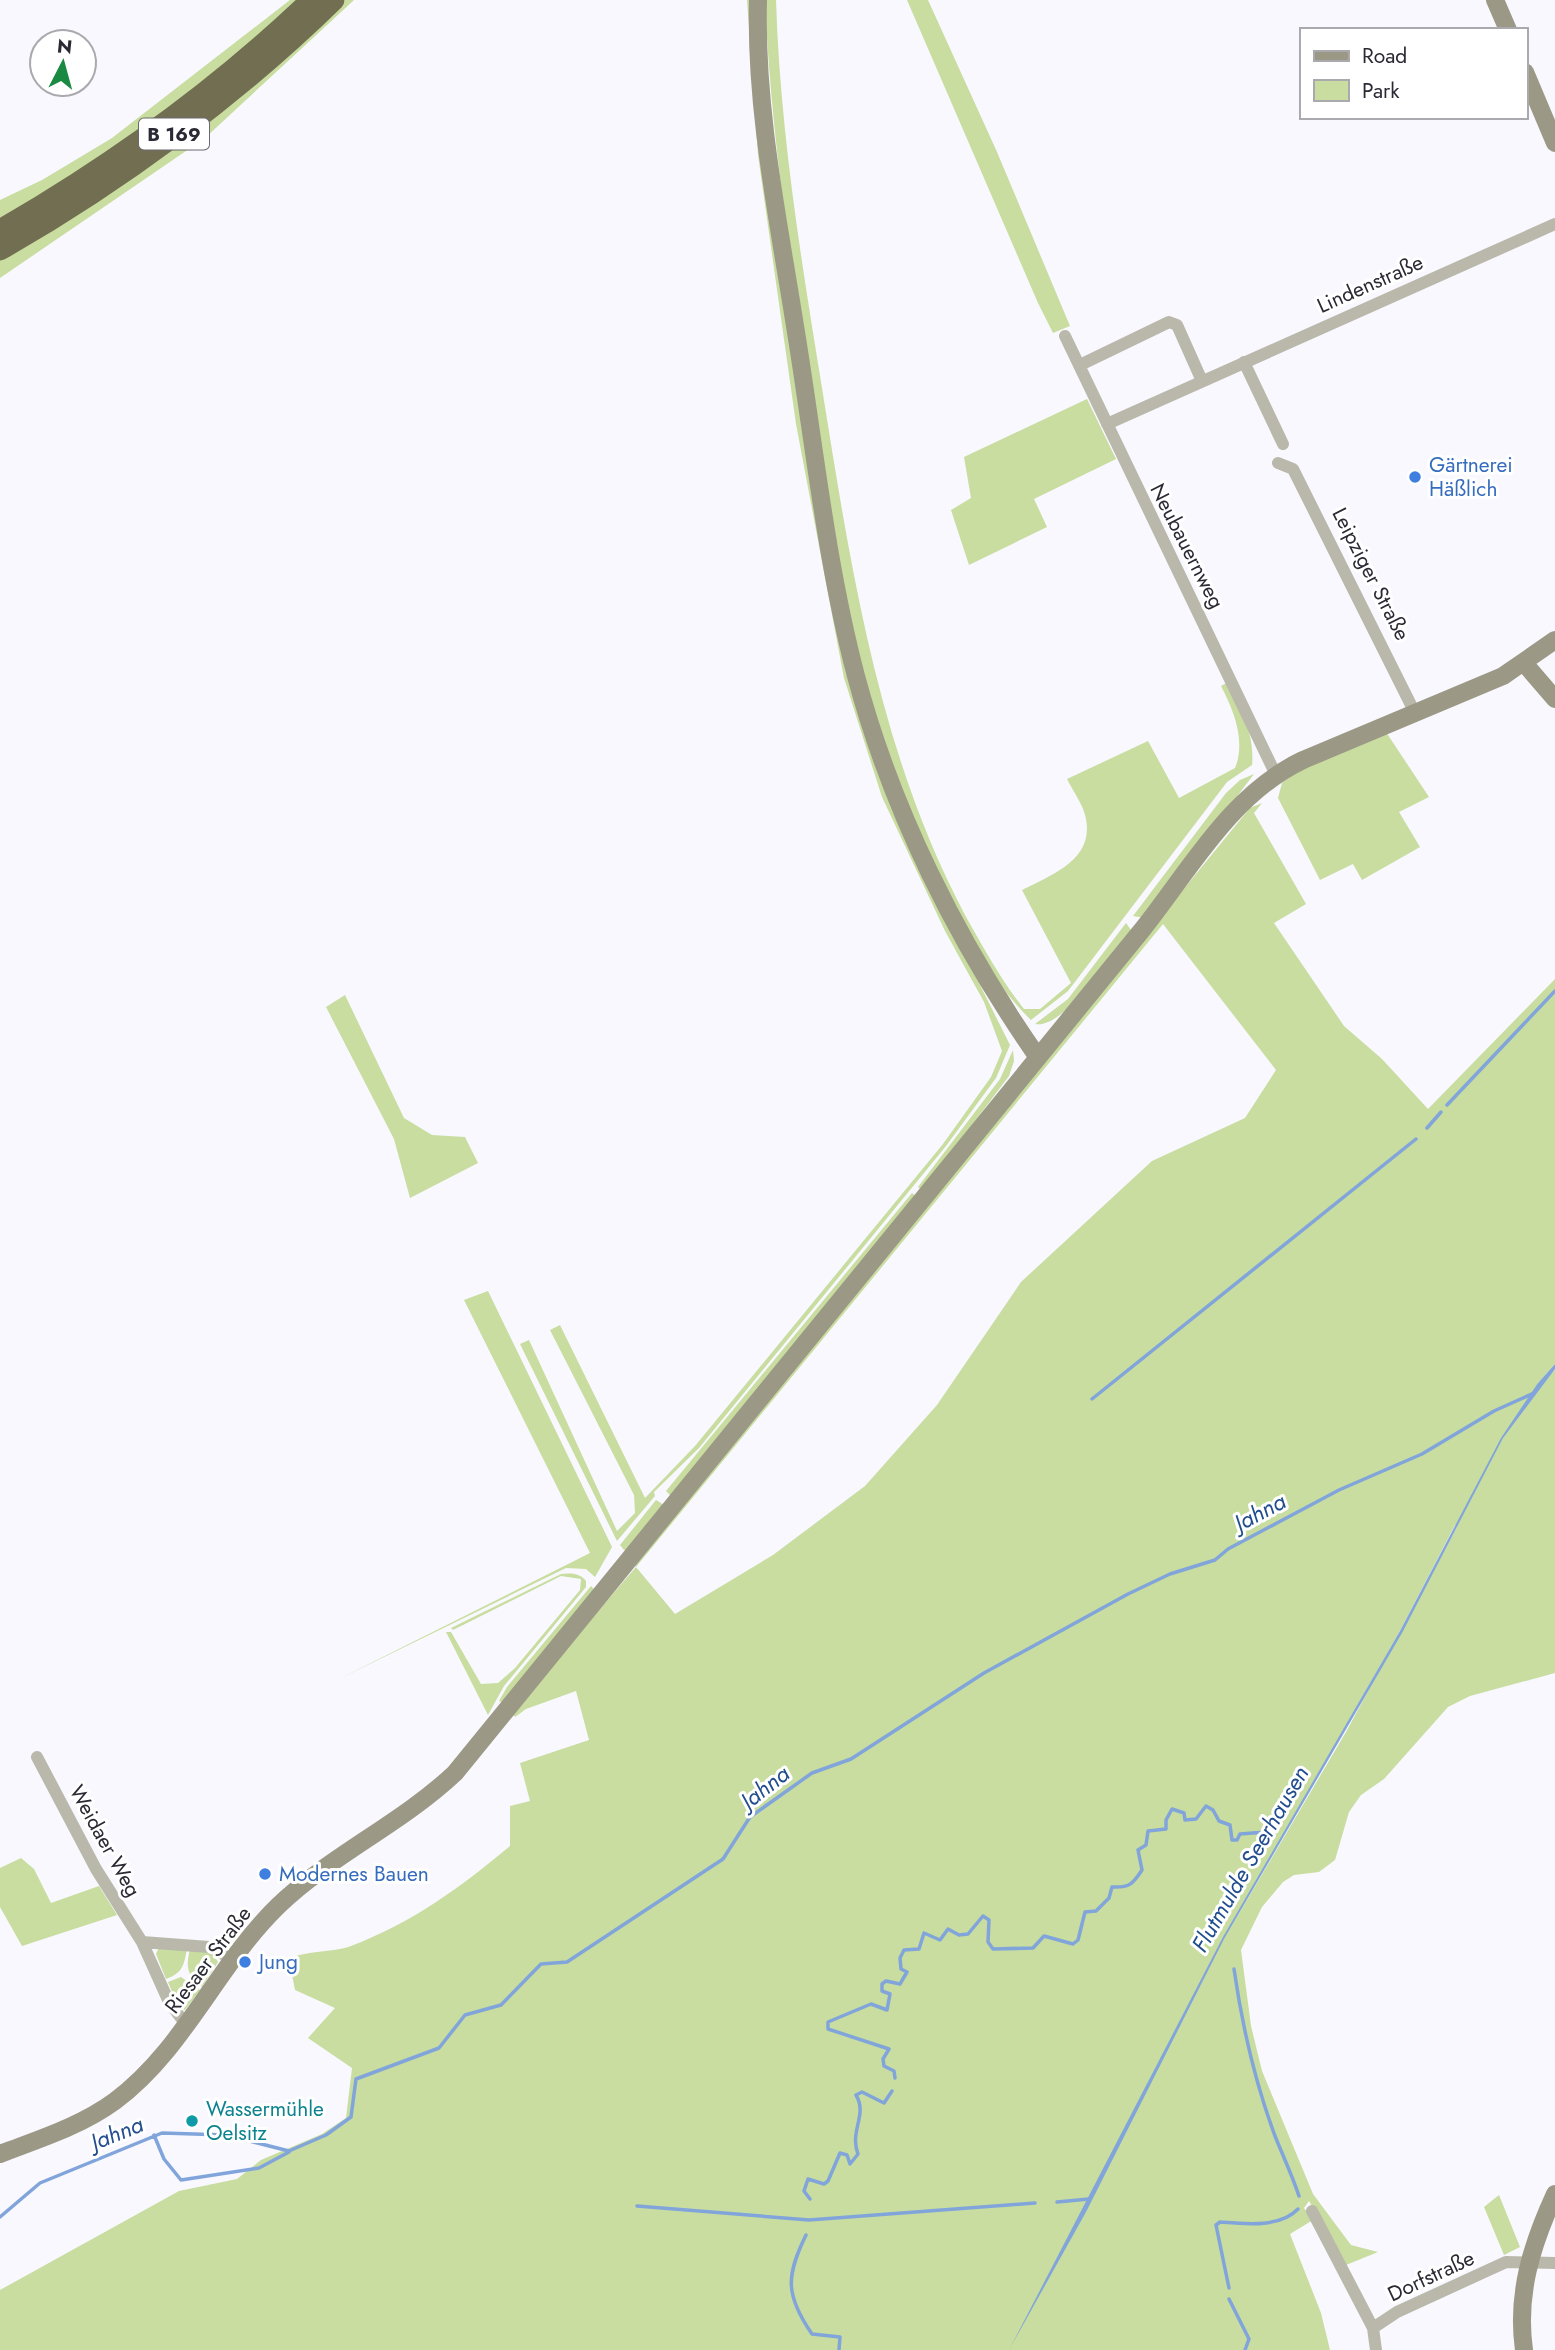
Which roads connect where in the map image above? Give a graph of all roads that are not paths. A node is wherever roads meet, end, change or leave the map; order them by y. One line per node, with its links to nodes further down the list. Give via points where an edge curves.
1 (311, 0): 9 (highway, B 169, via 277,33 149,135)
2 (334, 0): 10 (highway, B 169, via 231,91 137,162)
3 (758, 0): 23 (main road, via 768,152 830,550 856,673 918,848 996,995)
4 (1495, 0): 5 (main road)
5 (1507, 28)
6 (1527, 77): 7 (main road)
7 (1555, 143)
8 (1555, 224): 12 (street, Lindenstraße)
9 (0, 230)
10 (0, 250)
11 (1065, 336): 13 (street, Neubauernweg)
12 (1244, 362): 14 (street, Lindenstraße); 16 (street)
13 (1080, 365): 14 (street, via 1170,322 1177,325); 15 (street, Neubauernweg)
14 (1202, 381): 15 (street, Lindenstraße)
15 (1107, 424): 22 (street, Neubauernweg)
16 (1283, 444)
17 (1278, 463): 21 (street, Leipziger Straße, via 1293,469)
18 (1555, 640): 19 (main road)
19 (1525, 664): 20 (main road); 21 (main road)
20 (1555, 699)
21 (1415, 713): 22 (main road)
22 (1275, 773): 23 (main road, Riesaer Straße, via 1247,797)
23 (1037, 1056): 26 (main road, Riesaer Straße, via 443,1785 306,1882 266,1919)
24 (37, 1757): 25 (street, Weidaer Weg, via 96,1869)
25 (142, 1942): 26 (street, via 209,1947); 27 (street, Weidaer Weg, via 169,2002)
26 (234, 1960): 27 (main road, Riesaer Straße)
27 (187, 2026): 28 (main road, Riesaer Straße, via 153,2066 113,2102 88,2118)
28 (0, 2154)
29 (1555, 2194): 31 (main road)
30 (1312, 2211): 33 (street)
31 (1529, 2261): 32 (street, Dorfstraße); 33 (street, Dorfstraße, via 1506,2262 1397,2312); 35 (main road, via 1522,2305)
32 (1555, 2263)
33 (1373, 2328): 34 (street, Dorfstraße)
34 (1376, 2350)
35 (1524, 2350)

